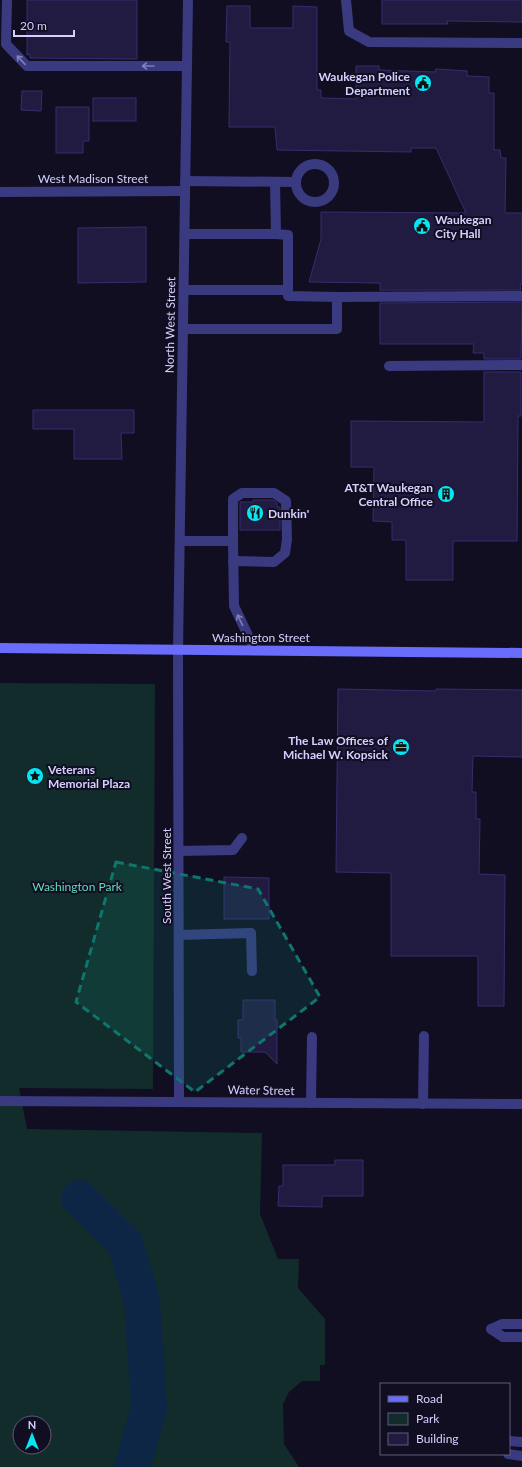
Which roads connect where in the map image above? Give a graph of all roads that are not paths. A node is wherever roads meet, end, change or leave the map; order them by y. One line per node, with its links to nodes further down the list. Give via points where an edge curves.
1 (7, 0): 5 (street, one-way to 1, via 27,66 6,44)
2 (188, 0): 5 (street, North West Street)
3 (346, 0): 4 (street, via 349,31 369,42)
4 (522, 43)
5 (187, 66): 8 (street, North West Street)
6 (275, 182): 7 (street, West Madison Street); 8 (street, West Madison Street); 11 (street)
7 (296, 182)
8 (185, 186): 9 (street, West Madison Street); 10 (street, North West Street)
9 (0, 192)
10 (185, 234): 11 (street); 12 (street, North West Street)
11 (276, 234): 13 (street, via 288,235)
12 (184, 290): 13 (street); 16 (street, North West Street)
13 (288, 290): 15 (street, via 288,296)
14 (522, 296): 15 (street)
15 (337, 297): 16 (street, via 337,329)
16 (183, 329): 19 (street, North West Street)
17 (522, 365): 18 (street)
18 (389, 366)
19 (180, 541): 20 (street); 23 (street, North West Street)
20 (233, 541): 21 (street); 21 (street, via 233,499 242,493 274,493 286,501 285,553 274,562)
21 (233, 561): 24 (street, one-way to 21, via 234,606)
22 (0, 648): 23 (main road, Washington Street)
23 (178, 650): 24 (main road, Washington Street); 27 (street, South West Street)
24 (255, 650): 25 (main road, Washington Street)
25 (522, 653)
26 (242, 838): 27 (street, via 233,850)
27 (178, 851): 28 (street, South West Street)
28 (178, 935): 29 (street, via 251,933); 33 (street, South West Street)
29 (252, 971)
30 (312, 1036): 34 (street)
31 (424, 1036): 35 (street)
32 (0, 1101): 33 (street, Water Street)
33 (179, 1102): 34 (street, Water Street)
34 (311, 1103): 35 (street, Water Street)
35 (423, 1104): 36 (street, Water Street)
36 (522, 1104)
37 (522, 1324): 38 (street, via 502,1324 491,1329 503,1337)
38 (522, 1337)
39 (510, 1441): 40 (street)
40 (522, 1442)
41 (510, 1454): 42 (street)
42 (522, 1456)

